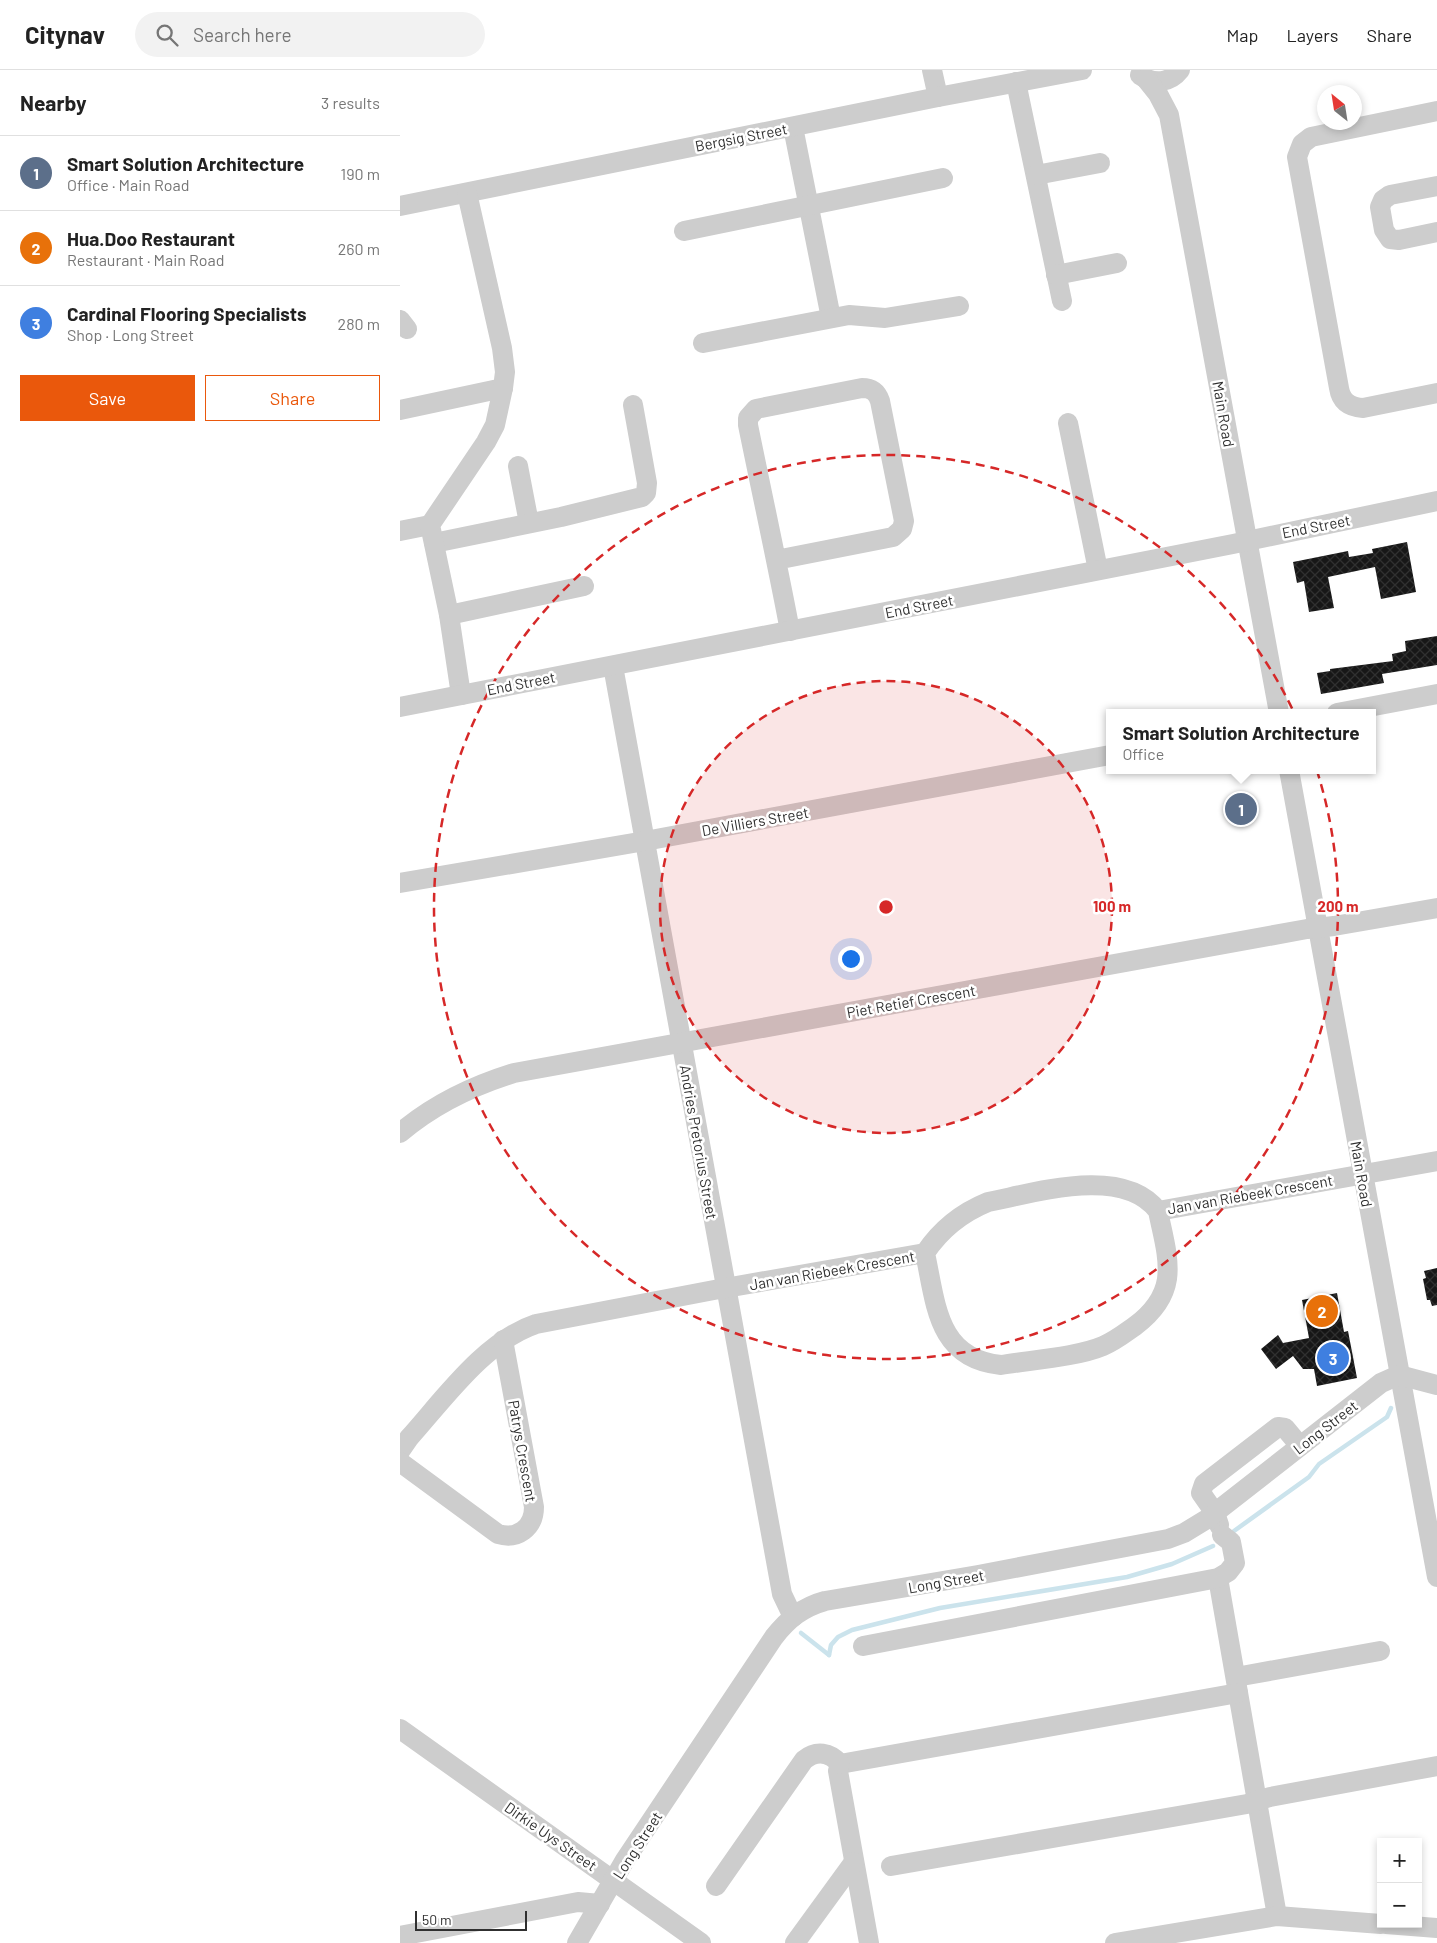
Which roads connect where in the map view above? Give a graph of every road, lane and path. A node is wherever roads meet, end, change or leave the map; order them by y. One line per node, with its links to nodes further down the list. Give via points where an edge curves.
1 (932, 70): 6 (street)
2 (1082, 70): 5 (street, Bergsig Street)
3 (1137, 73): 4 (street, via 1158,82); 8 (street, Main Road, via 1158,94)
4 (1178, 73): 8 (street, Main Road)
5 (1016, 82): 6 (street, Bergsig Street); 11 (street)
6 (938, 97): 9 (street, Bergsig Street)
7 (1437, 111): 26 (street, via 1311,137 1302,144 1297,157 1343,400 1353,407 1363,408)
8 (1169, 115): 35 (street, Main Road)
9 (793, 127): 14 (street, Bergsig Street); 16 (street)
10 (1100, 163): 11 (street)
11 (1036, 176): 20 (street)
12 (943, 178): 16 (street)
13 (1437, 186): 18 (street, via 1390,195 1380,207 1385,234 1390,238 1398,240)
14 (467, 193): 15 (street, Bergsig Street); 25 (street, via 502,348)
15 (400, 206)
16 (809, 206): 17 (street); 23 (street)
17 (684, 232)
18 (1437, 232)
19 (1118, 264): 20 (street)
20 (1056, 275): 21 (street)
21 (1062, 301)
22 (959, 306): 23 (street, via 886,318 849,314)
23 (831, 318): 24 (street)
24 (703, 343)
25 (503, 388): 28 (street); 34 (street, via 495,425)
26 (1437, 393)
27 (633, 405): 32 (street, via 646,493 637,499)
28 (400, 410)
29 (1068, 423): 37 (street)
30 (518, 466): 32 (street)
31 (1437, 501): 35 (street, End Street)
32 (530, 523): 34 (street)
33 (400, 530): 34 (street)
34 (432, 534): 39 (street)
35 (1248, 540): 37 (street, End Street); 45 (street, Main Road)
36 (776, 560): 36 (street, via 748,425 750,414 760,408 862,388 871,389 880,401 904,521 902,530 893,537); 40 (street)
37 (1098, 570): 40 (street, End Street)
38 (584, 586): 39 (street)
39 (448, 615): 43 (street)
40 (790, 631): 41 (street, End Street)
41 (613, 666): 43 (street, End Street); 49 (street, Andries Pretorius Street)
42 (1437, 694): 46 (street)
43 (461, 695): 44 (street, End Street)
44 (400, 707)
45 (1278, 709)
46 (1358, 709)
47 (1106, 756): 49 (street, De Villiers Street)
48 (1290, 774): 52 (street, Main Road)
49 (645, 841): 50 (street, De Villiers Street); 53 (street, Andries Pretorius Street)
50 (400, 883)
51 (1437, 908): 52 (street, Piet Retief Crescent)
52 (1318, 928): 53 (street, Piet Retief Crescent); 56 (street, Main Road)
53 (681, 1043): 54 (street, Piet Retief Crescent, via 514,1073 492,1080 429,1110); 59 (street, Andries Pretorius Street)
54 (400, 1133)
55 (1437, 1161): 56 (street, Jan van Riebeek Crescent)
56 (1362, 1174): 57 (street, Jan van Riebeek Crescent); 61 (street, Main Road)
57 (1158, 1211): 58 (street, Jan van Riebeek Crescent, via 1140,1195 1110,1187 1078,1185 976,1207 952,1222); 58 (street, via 1167,1267 1161,1298 1142,1320 1117,1340 1087,1352 1001,1365 969,1356 954,1344 943,1328)
58 (924, 1253): 59 (street, Jan van Riebeek Crescent)
59 (726, 1288): 60 (street, Jan van Riebeek Crescent, via 536,1324); 69 (street, Andries Pretorius Street, via 782,1594)
60 (503, 1340): 64 (street, Jan van Riebeek Crescent, via 475,1365); 65 (street, Patrys Crescent, via 534,1507 528,1526 518,1534 498,1534)
61 (1399, 1375): 62 (street); 63 (street, Long Street, via 1381,1383); 68 (street, Main Road)
62 (1437, 1385)
63 (1300, 1446): 66 (street, Long Street); 66 (street, via 1285,1428 1278,1427 1204,1484 1200,1493)
64 (400, 1450)
65 (400, 1462)
66 (1215, 1513): 67 (street, via 1222,1535 1218,1546); 69 (street, Long Street, via 1184,1533 1152,1543 825,1601)
67 (1221, 1577): 70 (street); 72 (street)
68 (1437, 1577)
69 (793, 1617): 79 (street, Long Street, via 774,1637)
70 (862, 1646)
71 (1380, 1651): 72 (street)
72 (1237, 1685): 74 (street); 76 (street)
73 (400, 1729): 79 (street, Dirkie Uys Street)
74 (840, 1764): 77 (street, via 838,1771); 80 (street, via 825,1753 812,1754 804,1760)
75 (1437, 1766): 76 (street)
76 (1257, 1800): 78 (street); 82 (street)
77 (854, 1862): 89 (street); 90 (street)
78 (891, 1866)
79 (614, 1881): 81 (street, Long Street); 88 (street, Dirkie Uys Street)
80 (716, 1886)
81 (600, 1904): 86 (street, via 578,1902); 87 (street, Long Street)
82 (1277, 1916): 83 (street); 91 (street)
83 (1377, 1924)
84 (1422, 1927): 85 (street)
85 (1437, 1928)
86 (400, 1936)
87 (576, 1943)
88 (701, 1943)
89 (795, 1943)
90 (869, 1943)
91 (1115, 1943)

